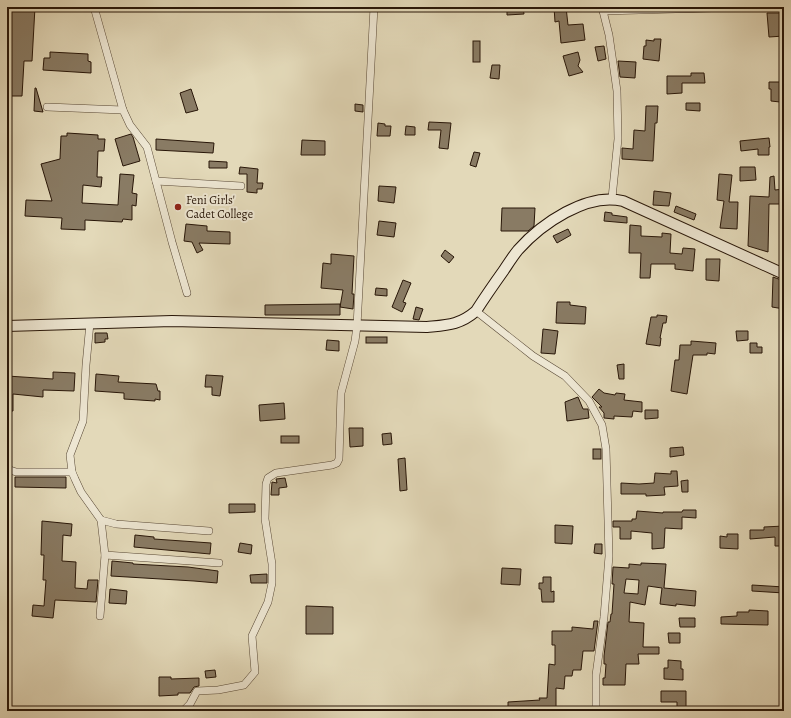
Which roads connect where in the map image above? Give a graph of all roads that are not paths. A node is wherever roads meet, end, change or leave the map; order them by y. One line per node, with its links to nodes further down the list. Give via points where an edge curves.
1 (94, 7): 6 (street)
2 (374, 7): 15 (street)
3 (784, 8): 4 (street)
4 (602, 9): 9 (street, via 618,91 618,139)
5 (47, 107): 6 (street)
6 (123, 110): 7 (street, via 130,125 147,147)
7 (156, 182): 8 (street); 11 (street)
8 (241, 186)
9 (612, 198): 10 (main road); 12 (main road, via 584,203 542,228 518,250)
10 (784, 274)
11 (187, 293)
12 (476, 311): 15 (main road, via 467,319 454,324 427,327); 24 (street, via 532,356 565,376 589,401 602,426 606,449 609,556 596,674)
13 (90, 323): 14 (main road); 15 (main road, via 172,321); 17 (street, via 83,421 70,455)
14 (7, 326)
15 (357, 326): 23 (street, via 341,394 337,463 276,473 268,478 266,484 265,519 272,582 268,602 252,636 255,672 244,685 197,691)
16 (7, 470): 17 (street)
17 (72, 472): 18 (street, via 81,492)
18 (101, 520): 19 (street, via 116,524); 20 (street)
19 (209, 531)
20 (105, 555): 21 (street); 22 (street)
21 (219, 563)
22 (100, 616)
23 (183, 711)
24 (596, 711)

